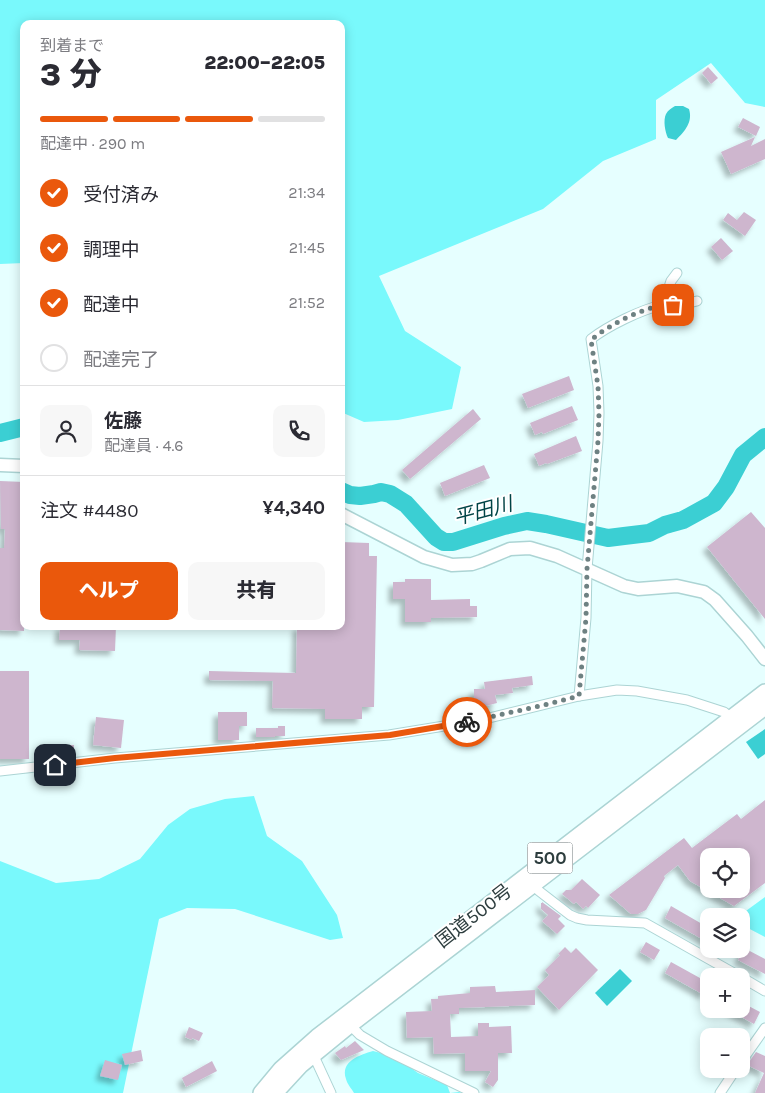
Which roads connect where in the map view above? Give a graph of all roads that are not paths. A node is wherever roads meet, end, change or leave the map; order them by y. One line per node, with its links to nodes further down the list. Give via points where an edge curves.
1 (677, 273): 3 (street)
2 (697, 301): 3 (street)
3 (663, 305): 7 (street, via 620,321 591,340 599,414)
4 (0, 465): 5 (street)
5 (20, 466)
6 (345, 516): 7 (street, via 424,557 452,565 472,564 510,549 527,547)
7 (587, 569): 8 (street, via 638,589 677,586 704,592 715,600); 10 (street)
8 (765, 659)
9 (765, 692): 12 (highway, 国道500号 / 500)
10 (579, 696): 12 (street, via 608,690 637,691 687,700 724,712); 13 (street, via 480,720 390,735)
11 (765, 707): 14 (highway, 国道500号 / 500)
12 (732, 718): 14 (highway, 国道500号 / 500)
13 (0, 771)
14 (530, 881): 15 (street, via 570,915 587,920 645,923); 18 (highway, 国道500号 / 500); 23 (highway, 国道500号 / 500, via 317,1037 281,1069)
15 (724, 968)
16 (750, 983): 17 (street)
17 (765, 991)
18 (350, 1026): 21 (highway, 国道500号 / 500); 26 (street, via 370,1042)
19 (763, 1032): 20 (street)
20 (750, 1050)
21 (314, 1054): 24 (highway, 国道500号 / 500); 25 (street)
22 (730, 1078): 27 (street)
23 (261, 1093)
24 (275, 1093)
25 (331, 1093)
26 (474, 1093)
27 (720, 1093)

